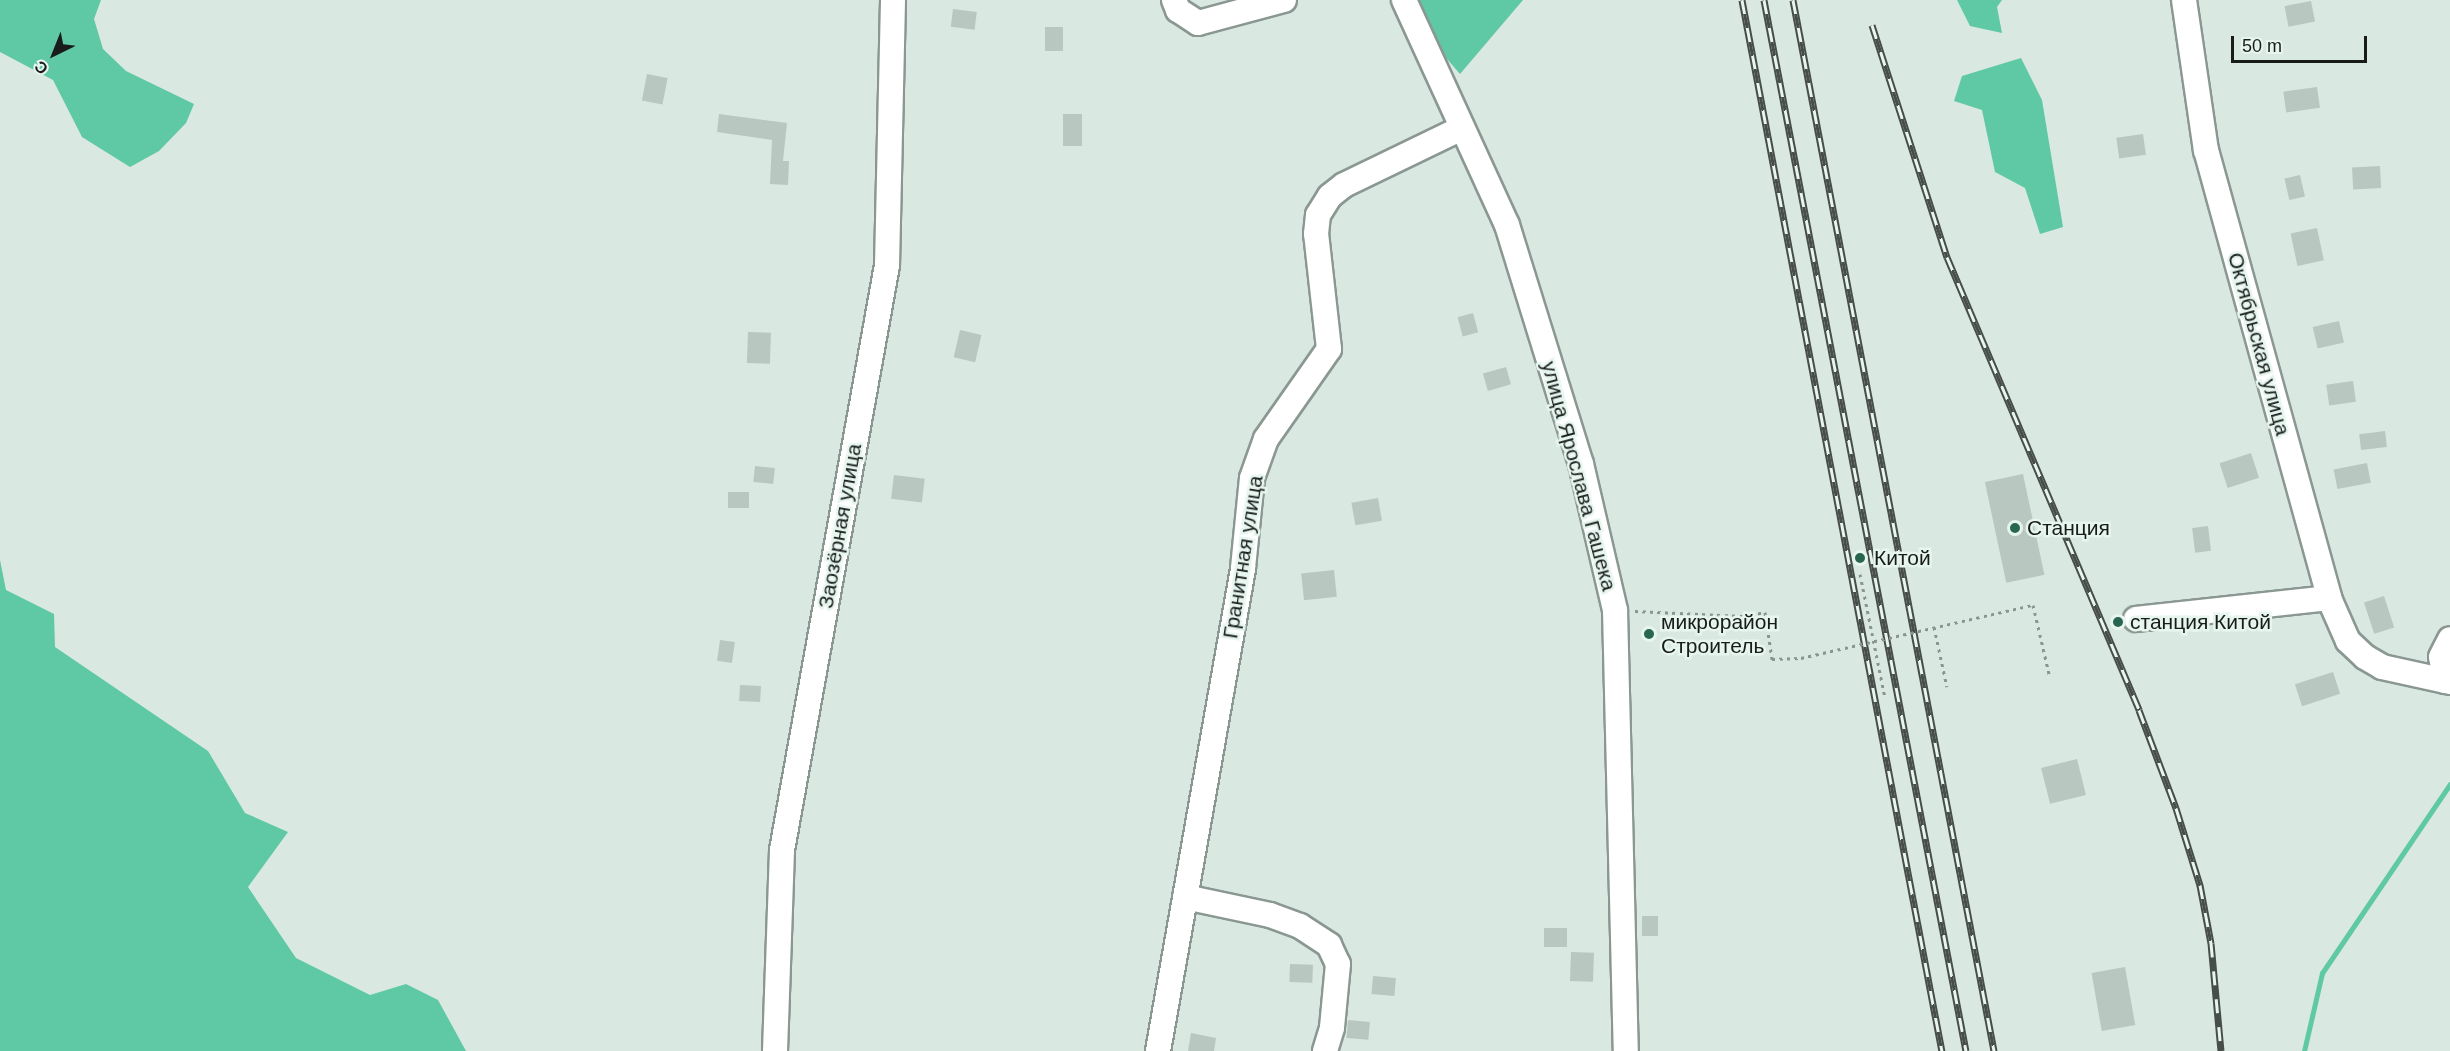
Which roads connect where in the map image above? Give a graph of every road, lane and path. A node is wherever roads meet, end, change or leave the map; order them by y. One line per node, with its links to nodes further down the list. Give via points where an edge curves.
1 (893, 0): 19 (street, Заозёрная улица, via 886,265 782,850)
2 (1174, 0): 3 (street, via 1178,10 1198,23)
3 (1284, 0)
4 (1404, 0): 6 (street, улица Ярослава Гашека)
5 (2184, 0): 8 (street, Октябрьская улица, via 2206,150)
6 (1462, 128): 9 (street, улица Ярослава Гашека, via 1507,225 1581,464); 18 (street, Гранитная улица, via 1344,185 1330,196 1318,215 1316,234 1329,349 1266,439 1252,478 1243,568)
7 (1860, 574): 13 (path)
8 (2329, 598): 10 (street); 15 (street, Октябрьская улица, via 2348,641 2382,667)
9 (1615, 610): 13 (path, bridge, via 1743,616 1766,612 1772,659 1801,658); 22 (street, улица Ярослава Гашека)
10 (2136, 619)
11 (1934, 627): 13 (path, bridge); 14 (path, bridge, via 2033,605); 16 (path)
12 (2450, 639): 15 (street, via 2441,657)
13 (1873, 641): 17 (path)
14 (2049, 674)
15 (2447, 681)
16 (1947, 687)
17 (1885, 698)
18 (1185, 897): 20 (street, Гранитная улица); 21 (street, via 1270,915 1300,926 1329,945 1338,964 1332,1028)
19 (775, 1051)
20 (1158, 1051)
21 (1325, 1051)
22 (1626, 1051)

